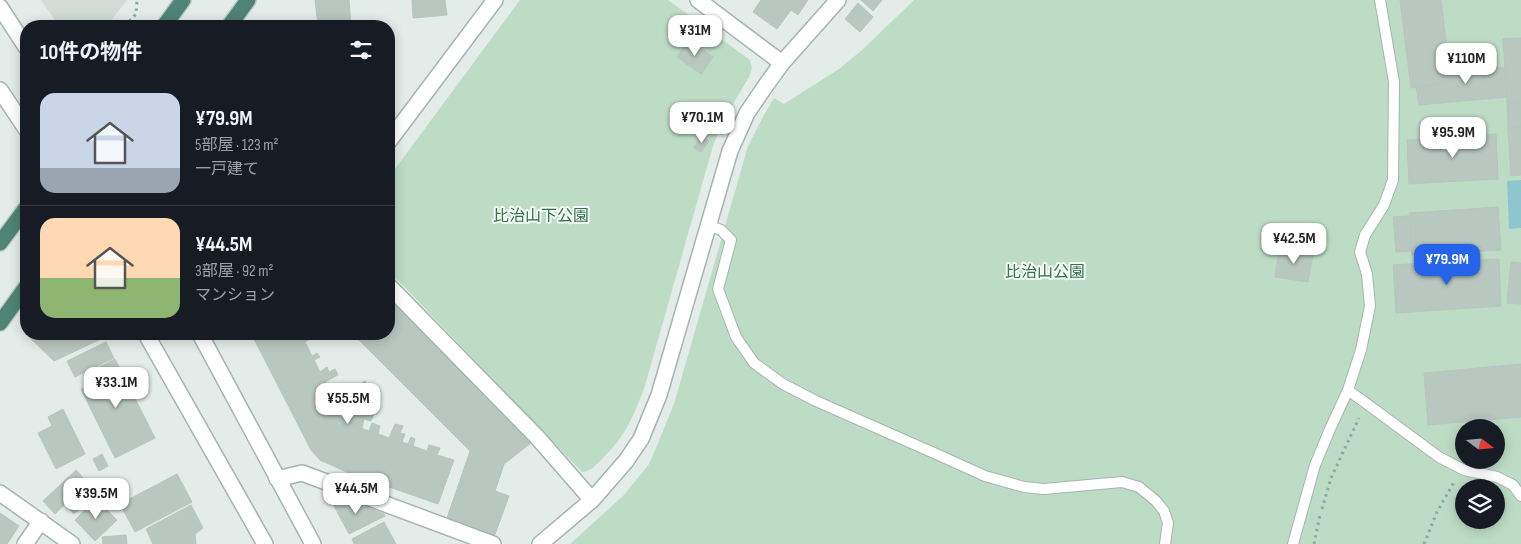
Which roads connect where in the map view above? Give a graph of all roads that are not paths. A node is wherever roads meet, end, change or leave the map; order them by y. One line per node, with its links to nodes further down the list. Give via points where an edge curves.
1 (183, 0): 8 (highway)
2 (248, 0): 9 (highway)
3 (494, 0): 14 (street)
4 (698, 0): 11 (street)
5 (838, 0): 11 (street)
6 (1380, 0): 23 (lane, via 1394,82 1393,180 1384,205 1365,235 1360,252 1367,274 1370,306)
7 (0, 7): 10 (street)
8 (168, 20)
9 (233, 20)
10 (20, 38)
11 (782, 63): 16 (street, via 747,113 730,151)
12 (0, 90): 13 (street)
13 (20, 120)
14 (395, 134)
15 (20, 216): 17 (highway)
16 (707, 225): 27 (street, via 659,395 641,439); 35 (lane, via 721,230 731,240 718,289 736,337 754,363 783,384 985,476 1044,489 1122,482 1139,487 1164,511 1168,523)
17 (0, 243)
18 (395, 292): 27 (street, via 537,437)
19 (20, 295): 20 (highway)
20 (0, 323)
21 (149, 340): 31 (street)
22 (207, 340): 24 (street)
23 (1348, 390): 26 (lane, via 1439,456 1464,470 1497,477 1513,485); 36 (lane, via 1315,465)
24 (277, 479): 32 (street); 33 (street, via 302,473)
25 (0, 493): 28 (street)
26 (1521, 496)
27 (592, 500): 34 (street)
28 (40, 521): 29 (street); 30 (street)
29 (25, 544)
30 (72, 544)
31 (265, 544)
32 (312, 544)
33 (493, 544)
34 (540, 544)
35 (1165, 544)
36 (1293, 544)

